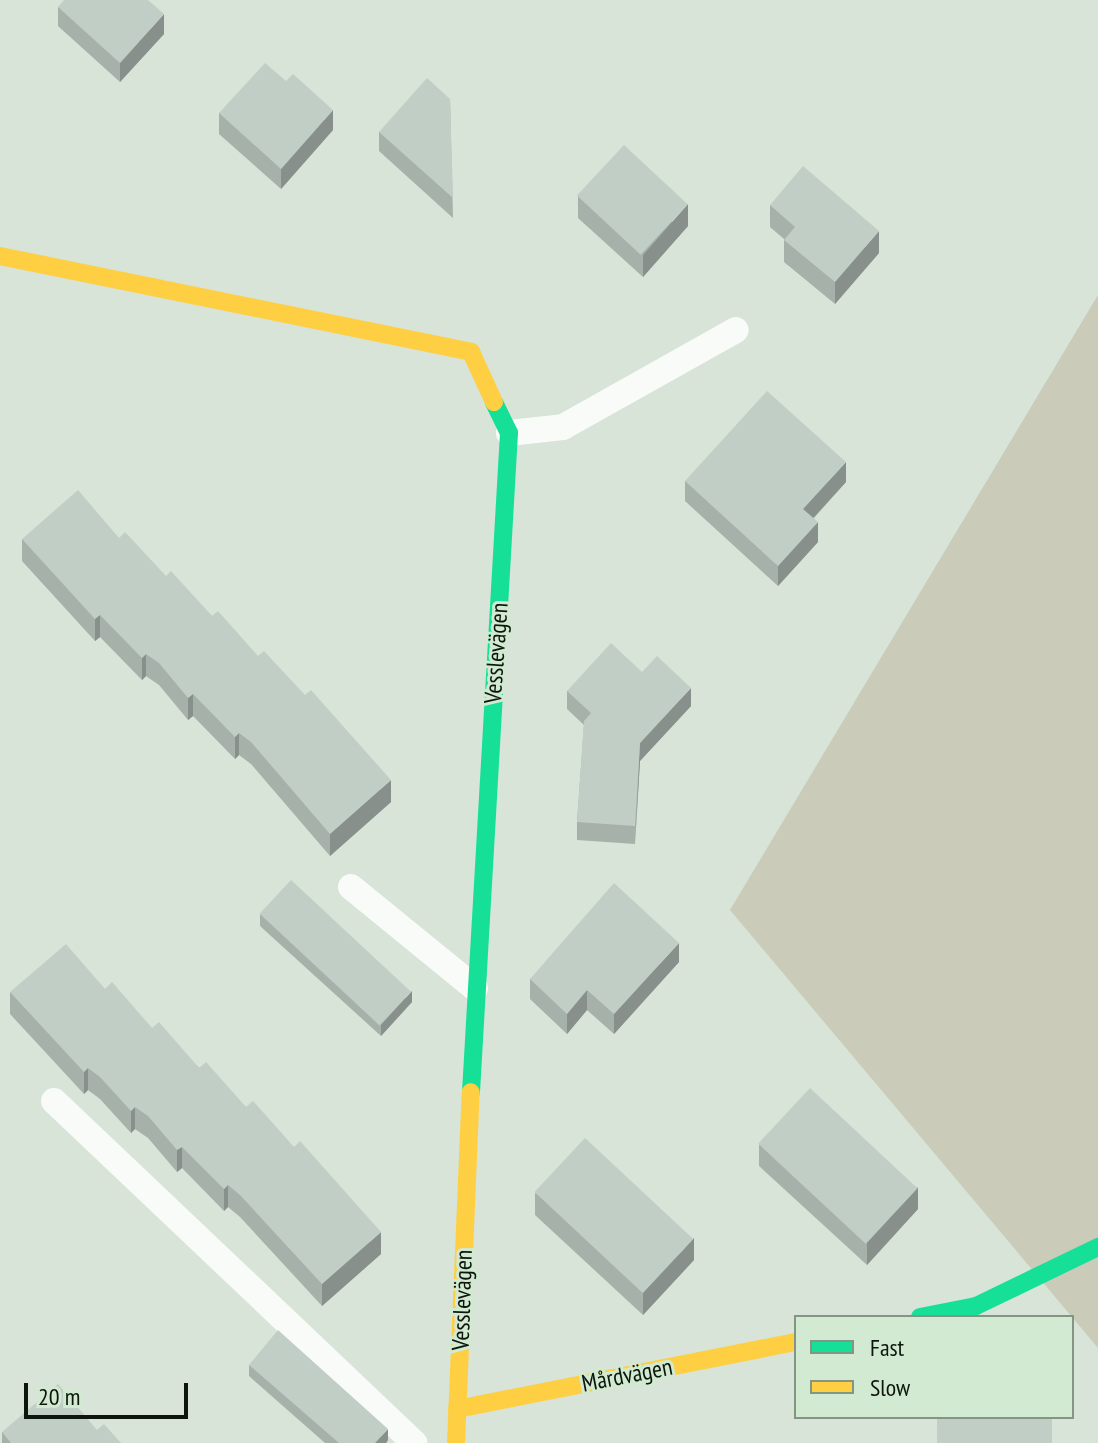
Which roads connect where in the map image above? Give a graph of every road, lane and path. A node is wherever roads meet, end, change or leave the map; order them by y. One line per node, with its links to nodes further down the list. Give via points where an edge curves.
1 (0, 256): 3 (street, Vesslevägen, via 471,352)
2 (736, 330): 3 (lane, via 563,427)
3 (509, 433): 5 (street, Vesslevägen)
4 (351, 887): 5 (lane)
5 (475, 988): 10 (street, Vesslevägen)
6 (54, 1101): 11 (lane)
7 (1098, 1247): 8 (street, via 976,1306)
8 (930, 1315)
9 (794, 1342): 10 (street, Mårdvägen)
10 (457, 1409): 12 (street, Vesslevägen)
11 (414, 1443)
12 (456, 1443)

